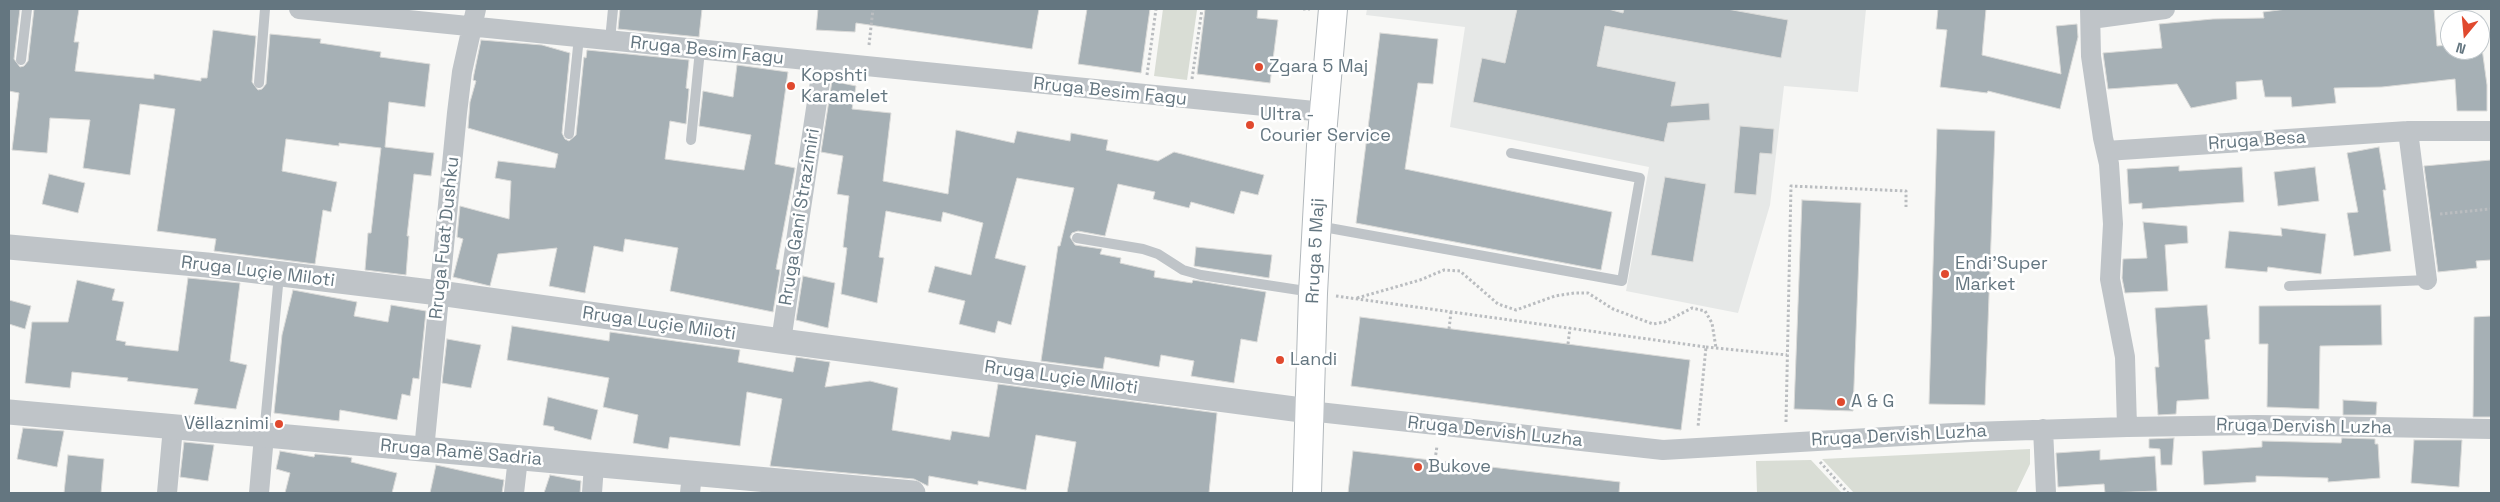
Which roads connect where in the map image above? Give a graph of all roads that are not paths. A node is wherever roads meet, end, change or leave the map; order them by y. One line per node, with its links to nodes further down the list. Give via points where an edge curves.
1 (27, 9): 12 (lane)
2 (265, 9): 14 (lane)
3 (299, 9): 8 (street, Rruga Besim Fagu)
4 (613, 9): 10 (lane)
5 (1333, 9): 15 (main road, Rruga 5 Maji)
6 (2165, 9): 7 (street)
7 (2091, 14): 20 (street, via 2091,56)
8 (474, 18): 9 (street, Rruga Besim Fagu); 29 (street, Rruga Fuat Dushku, via 459,97)
9 (579, 37): 10 (street, Rruga Besim Fagu); 18 (lane)
10 (610, 40): 11 (street, Rruga Besim Fagu)
11 (700, 50): 13 (street, Rruga Besim Fagu); 19 (lane)
12 (21, 60)
13 (823, 62): 15 (street, Rruga Besim Fagu); 30 (street, Rruga Gani Strazimiri)
14 (259, 83)
15 (1324, 112): 22 (main road, Rruga 5 Maji)
16 (2408, 131): 17 (street, Rruga Besa); 20 (street, Rruga Besa); 26 (street)
17 (2491, 132)
18 (569, 134)
19 (691, 140)
20 (2106, 150): 34 (street, via 2113,224 2110,279 2125,357)
21 (1510, 153): 22 (lane, via 1640,178 1622,281)
22 (1318, 226): 28 (main road, Rruga 5 Maji)
23 (1077, 238): 28 (lane, via 1143,249 1158,254 1183,270 1201,275)
24 (9, 248): 25 (street, Rruga Luçie Miloti, via 207,265)
25 (279, 275): 29 (street, Rruga Luçie Miloti); 37 (lane)
26 (2427, 280): 27 (lane)
27 (2289, 286)
28 (1313, 292): 31 (main road, Rruga 5 Maji)
29 (439, 293): 30 (street, Rruga Luçie Miloti); 38 (street, Rruga Fuat Dushku)
30 (782, 342): 31 (street, Rruga Luçie Miloti)
31 (1309, 411): 35 (street, Rruga Dervish Luzha, via 1653,449); 47 (main road, Rruga 5 Maji)
32 (9, 412): 33 (street, Rruga Ramë Sadria)
33 (173, 427): 37 (street, Rruga Ramë Sadria); 42 (street)
34 (2126, 427): 35 (street, Rruga Dervish Luzha); 36 (street, Rruga Dervish Luzha, via 2258,425)
35 (2043, 429): 48 (street)
36 (2491, 429)
37 (264, 436): 38 (street, Rruga Ramë Sadria); 43 (street)
38 (424, 450): 39 (street, Rruga Ramë Sadria)
39 (518, 458): 40 (street, Rruga Ramë Sadria); 44 (street)
40 (594, 465): 41 (street, Rruga Ramë Sadria); 45 (street)
41 (691, 484): 46 (street, Rruga Ramë Sadria)
42 (167, 493)
43 (259, 493)
44 (514, 493)
45 (592, 493)
46 (913, 493)
47 (1306, 493)
48 (2046, 493)

